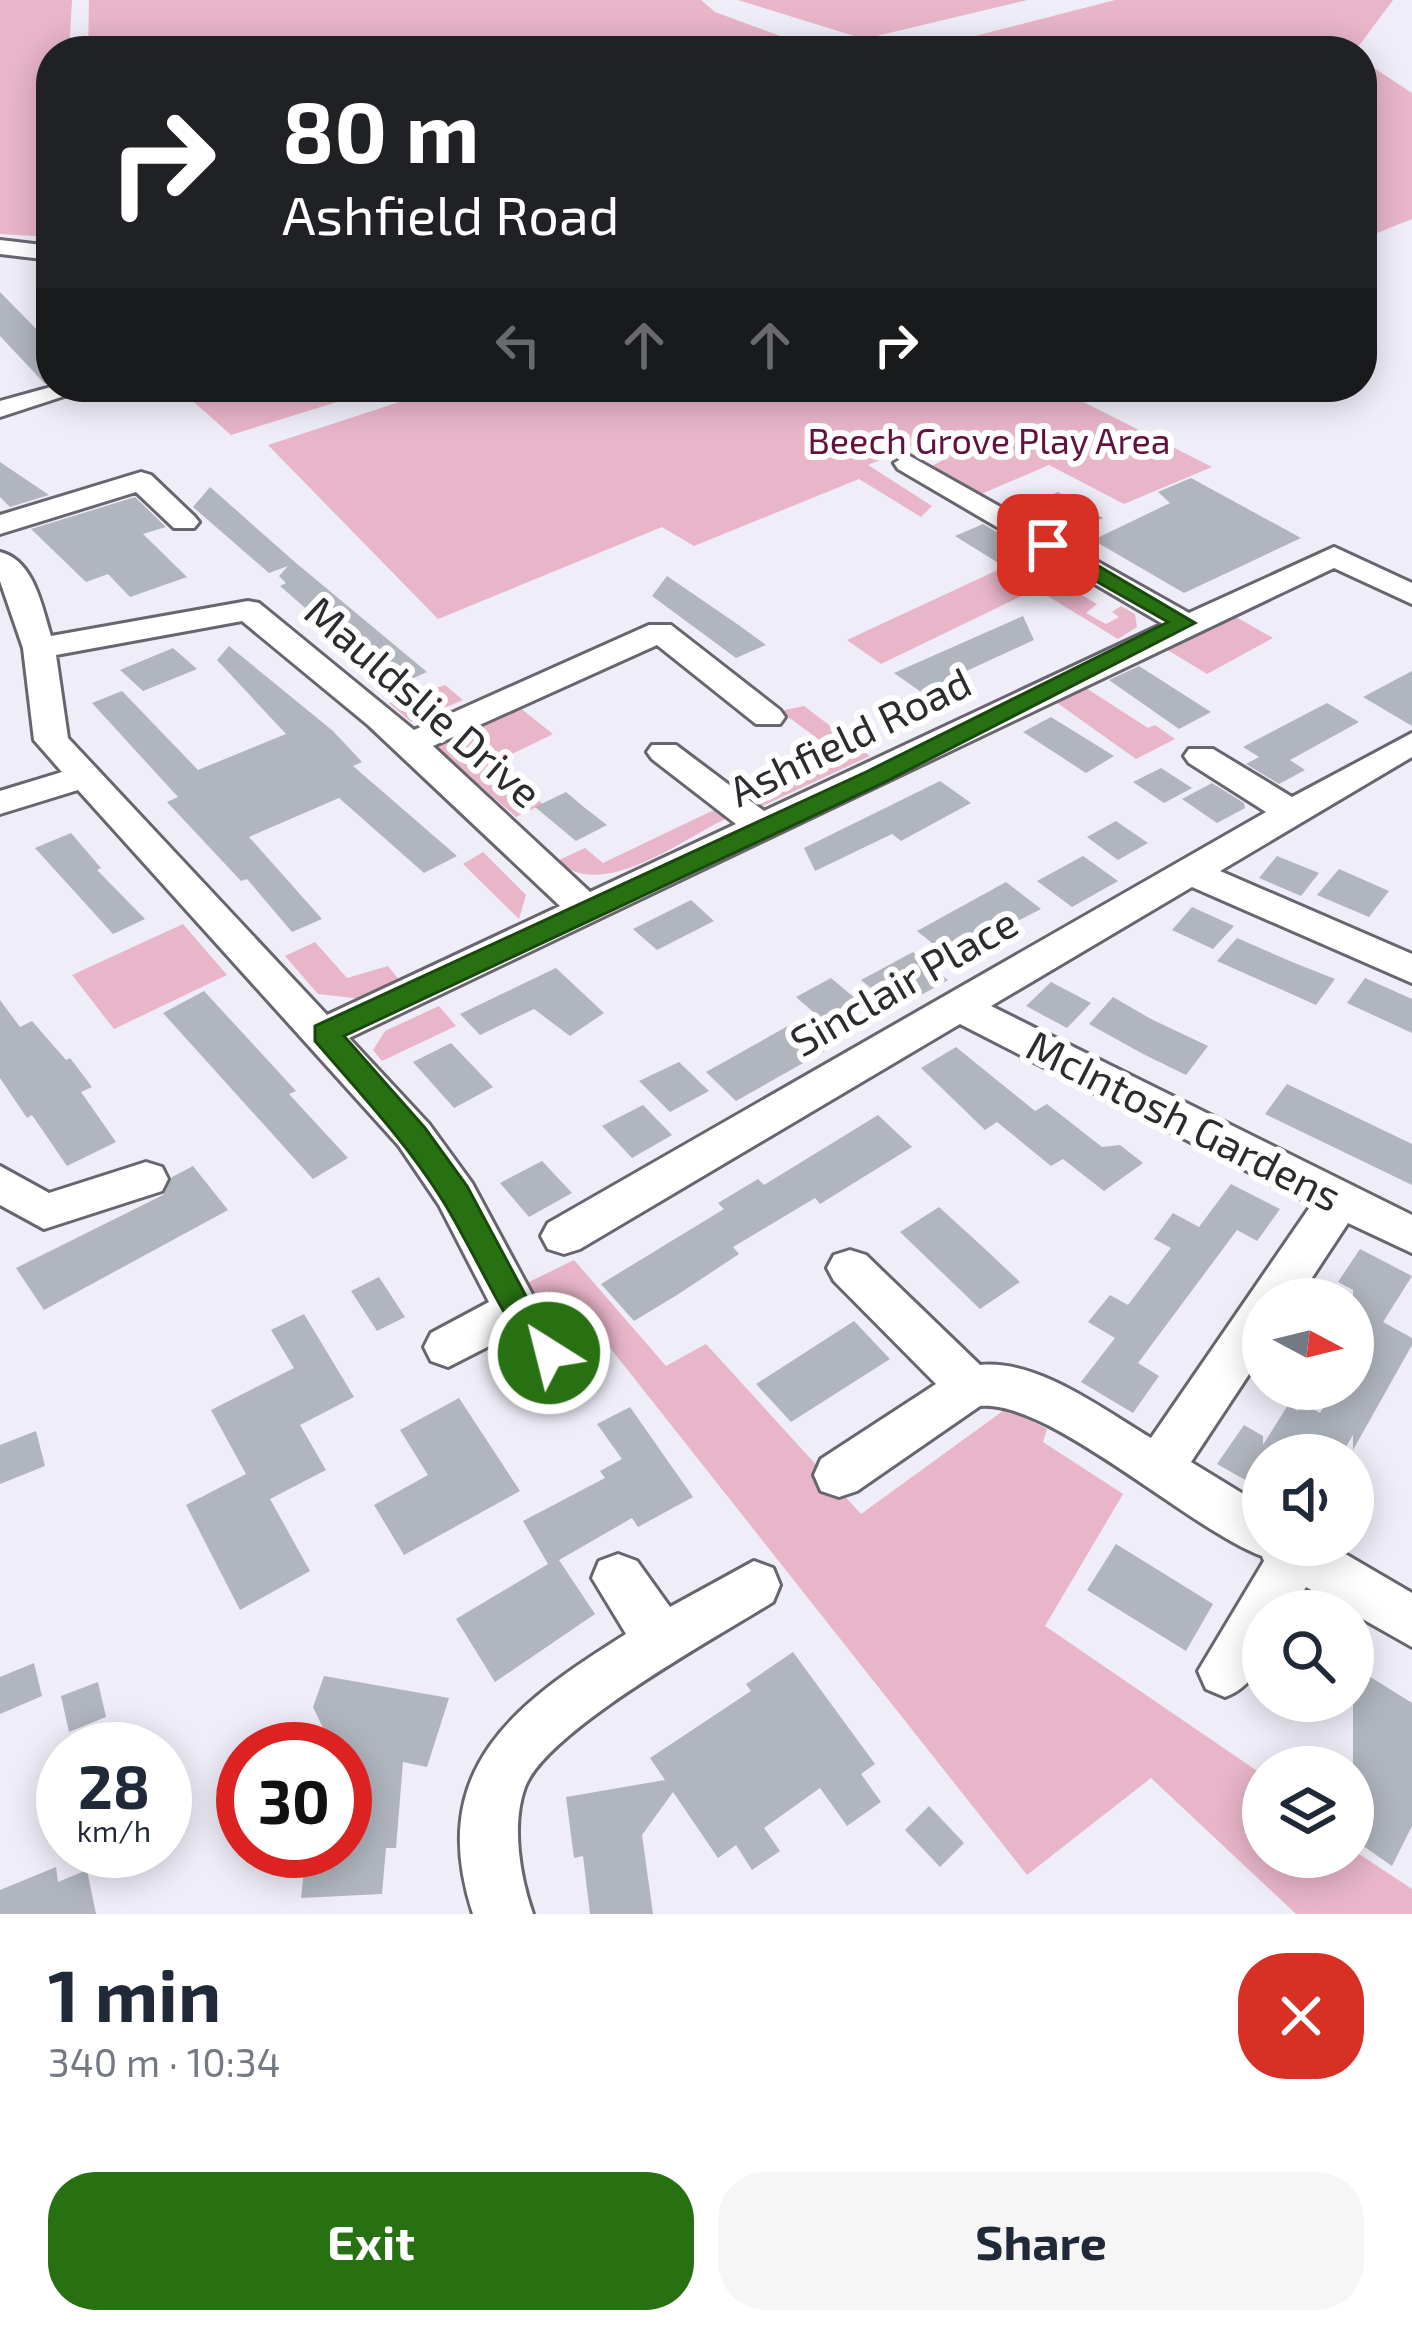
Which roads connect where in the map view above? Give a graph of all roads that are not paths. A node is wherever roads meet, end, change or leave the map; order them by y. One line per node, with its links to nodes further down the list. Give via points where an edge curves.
1 (0, 247): 2 (street)
2 (36, 251)
3 (36, 395): 4 (street)
4 (5, 400)
5 (908, 463): 10 (street)
6 (184, 522): 7 (street, via 141,481)
7 (0, 525)
8 (0, 561): 11 (street, via 20,584)
9 (1412, 595): 10 (street, Ashfield Road, via 1334,556)
10 (1184, 623): 20 (street, Ashfield Road)
11 (38, 648): 13 (street, Mauldslie Drive, via 248,610); 17 (street, via 51,740)
12 (768, 717): 13 (street, via 661,632)
13 (412, 742): 22 (street, Mauldslie Drive)
14 (664, 752): 20 (street)
15 (1406, 754): 19 (street, Sinclair Place)
16 (1201, 756): 19 (street)
17 (87, 776): 18 (street); 25 (street)
18 (0, 803)
19 (1292, 813): 21 (street, Sinclair Place)
20 (765, 829): 22 (street, Ashfield Road)
21 (1192, 873): 23 (street); 24 (street, Sinclair Place)
22 (587, 911): 25 (street, Ashfield Road)
23 (1412, 970)
24 (956, 1005): 28 (street, McIntosh Gardens); 30 (street, Sinclair Place)
25 (325, 1034): 33 (street, via 456,1195)
26 (146, 1179): 27 (street, via 44,1212)
27 (0, 1183)
28 (1339, 1200): 29 (street, McIntosh Gardens); 32 (street)
29 (1412, 1235)
30 (564, 1236)
31 (850, 1268): 37 (street)
32 (1287, 1278)
33 (516, 1310): 35 (street); 36 (street)
34 (1242, 1345): 38 (street)
35 (448, 1347)
36 (549, 1353)
37 (970, 1387): 38 (street, via 1024,1390); 39 (street)
38 (1158, 1470): 40 (street)
39 (838, 1474)
40 (1242, 1521)
41 (1271, 1566): 47 (street)
42 (1318, 1566): 45 (street)
43 (618, 1578): 46 (street)
44 (754, 1585): 46 (street)
45 (1412, 1622)
46 (664, 1643): 48 (street, via 541,1726 504,1767 491,1846)
47 (1225, 1671)
48 (503, 1914)

